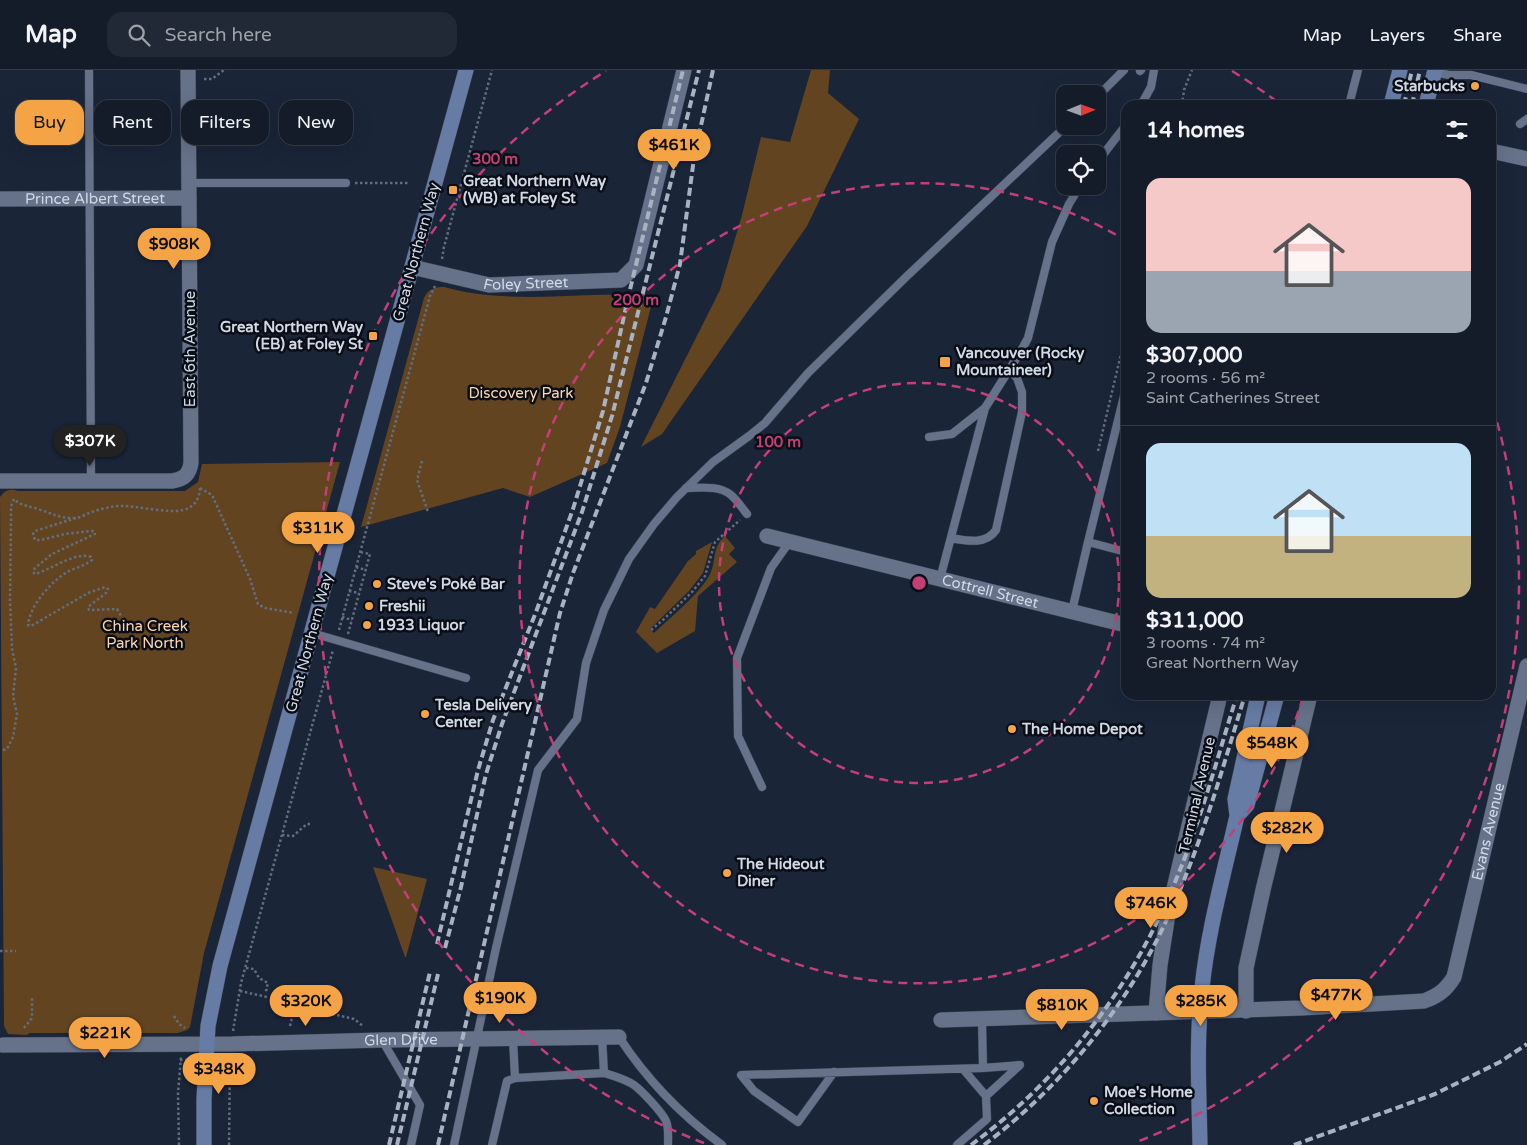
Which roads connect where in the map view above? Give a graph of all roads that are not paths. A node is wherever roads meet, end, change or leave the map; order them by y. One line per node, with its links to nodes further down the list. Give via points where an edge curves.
1 (89, 70): 26 (lane)
2 (188, 70): 24 (street, East 6th Avenue)
3 (466, 70): 28 (main road, Great Northern Way)
4 (684, 70): 28 (street, Foley Street, via 636,265 621,280 489,284)
5 (1124, 70): 10 (lane)
6 (1154, 70): 12 (lane, via 1151,87)
7 (1358, 70): 13 (lane)
8 (1400, 70): 14 (main road)
9 (1434, 71): 11 (lane, via 1471,75); 15 (main road)
10 (1106, 88)
11 (1527, 88)
12 (1144, 100)
13 (1350, 100)
14 (1392, 100)
15 (1427, 100)
16 (1527, 119): 17 (lane)
17 (1520, 124)
18 (1121, 131): 20 (lane)
19 (1056, 135): 35 (lane, via 904,278 808,373 765,423 713,462)
20 (1106, 151)
21 (1496, 152): 22 (street)
22 (1527, 159)
23 (346, 183): 24 (lane)
24 (189, 191): 26 (street, Prince Albert Street); 34 (street, East 6th Avenue, via 189,472 185,477 172,481)
25 (1074, 195): 29 (lane, via 1052,242 1028,338)
26 (90, 198): 27 (street, Prince Albert Street); 34 (lane)
27 (0, 199)
28 (412, 267): 45 (main road, Great Northern Way)
29 (1009, 369): 30 (lane); 38 (lane, via 1022,392 1022,412 996,530 993,535 978,541)
30 (985, 408): 32 (lane, via 952,434); 38 (lane)
31 (1121, 408): 40 (lane)
32 (929, 438)
33 (0, 481): 34 (street)
34 (91, 482)
35 (686, 488): 36 (lane, via 723,491 731,495); 60 (lane, via 629,559 604,610 586,663 577,719 538,770)
36 (747, 514)
37 (767, 536): 39 (street, Cottrell Street)
38 (951, 538): 42 (lane)
39 (790, 541): 42 (street, Cottrell Street); 52 (lane, via 771,568 737,658 738,736)
40 (1088, 542): 41 (lane); 43 (lane)
41 (1121, 551)
42 (940, 579): 43 (street, Cottrell Street)
43 (1072, 611): 44 (street, Cottrell Street)
44 (1121, 624)
45 (312, 633): 47 (lane); 63 (main road, Great Northern Way, via 220,966)
46 (1527, 666): 54 (street, Evans Avenue, via 1454,977 1442,992 1424,1001)
47 (466, 678)
48 (1219, 700): 55 (street, Terminal Avenue, via 1168,914)
49 (1257, 700): 53 (main road, via 1235,799)
50 (1276, 700): 53 (main road, via 1247,805)
51 (1309, 700): 54 (street, via 1246,968)
52 (762, 787)
53 (1237, 816): 78 (main road, bridge, via 1209,935 1201,990)
54 (1246, 1010): 55 (street)
55 (1156, 1013): 56 (street)
56 (982, 1019): 57 (street); 65 (lane)
57 (941, 1020)
58 (602, 1037): 59 (street, Glen Drive); 61 (street, Glen Drive); 68 (lane)
59 (619, 1037): 76 (lane, via 633,1059 671,1102)
60 (478, 1039): 61 (street, Glen Drive); 62 (street, Glen Drive); 73 (lane)
61 (513, 1039): 69 (lane)
62 (382, 1040): 63 (street, Glen Drive); 72 (lane, via 420,1105)
63 (207, 1044): 64 (street, Glen Drive); 71 (main road)
64 (1, 1045)
65 (983, 1068): 66 (lane); 70 (lane, via 1020,1065)
66 (963, 1069): 67 (lane); 70 (lane)
67 (834, 1072): 67 (lane, via 778,1074 741,1075 754,1091 798,1122)
68 (604, 1073): 69 (lane); 75 (lane, via 634,1086 658,1111 666,1120)
69 (515, 1078): 74 (lane, via 507,1081)
70 (986, 1096): 77 (lane, via 987,1120)
71 (204, 1145)
72 (411, 1145)
73 (454, 1145)
74 (492, 1145)
75 (668, 1145)
76 (722, 1145)
77 (957, 1145)
78 (1200, 1145)

